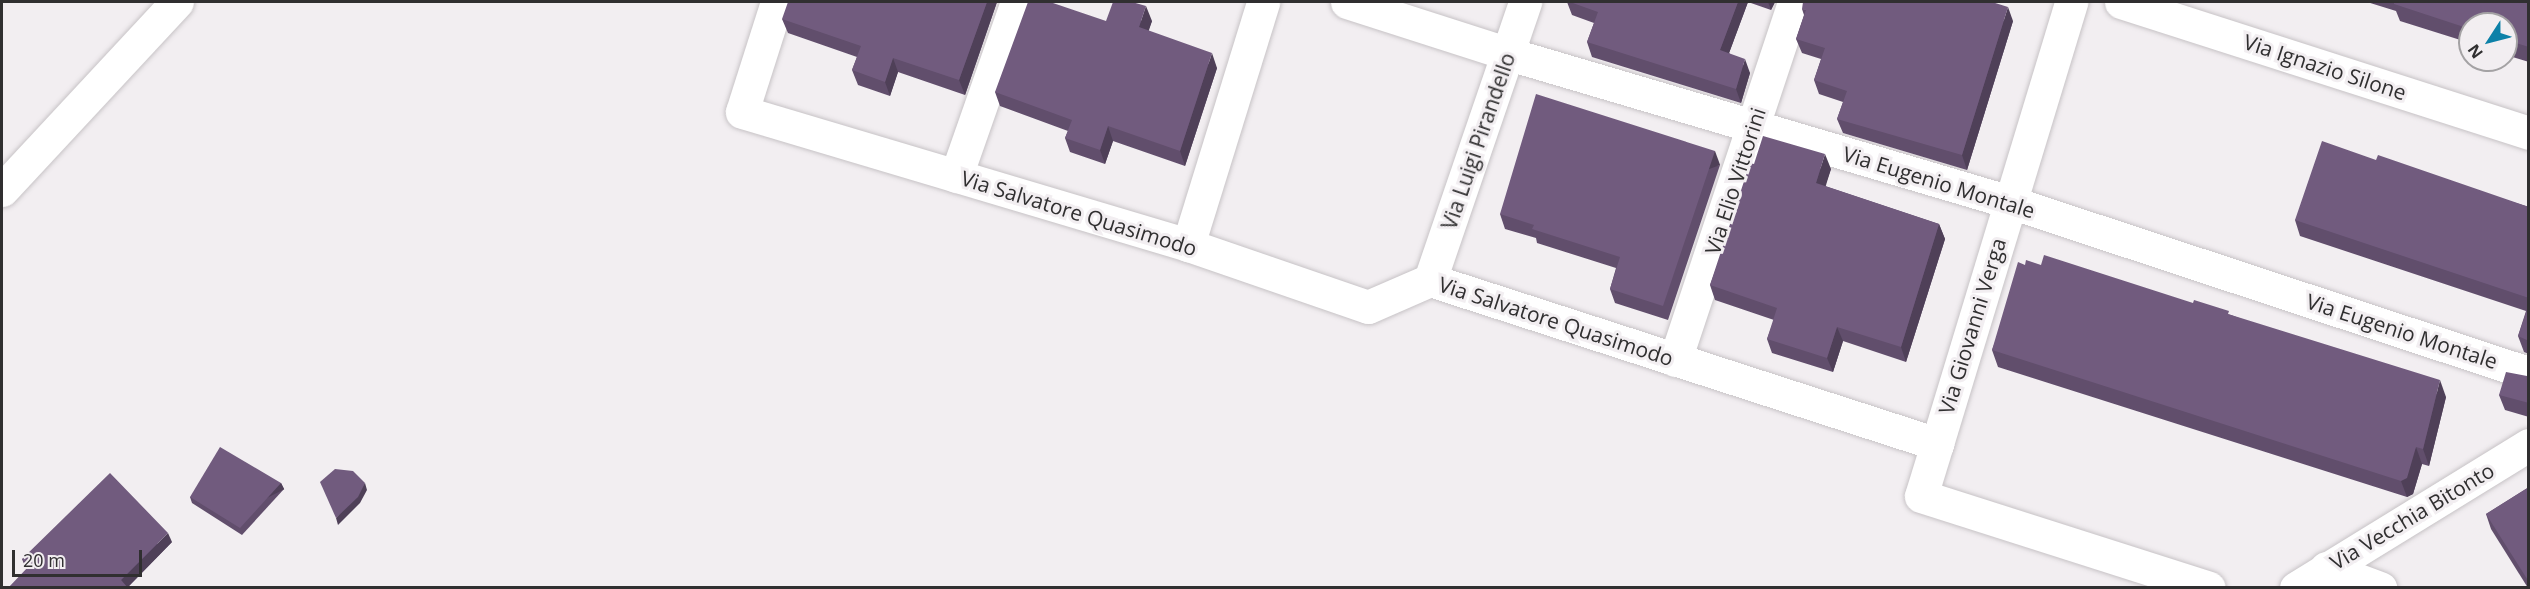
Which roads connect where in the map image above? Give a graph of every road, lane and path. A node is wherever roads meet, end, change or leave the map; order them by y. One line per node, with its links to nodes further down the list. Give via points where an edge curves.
1 (177, 2): 14 (street)
2 (777, 2): 13 (street, Via Salvatore Quasimodo, via 742,112)
3 (1017, 2): 13 (street)
4 (1263, 2): 16 (street)
5 (1347, 2): 10 (street, Via Eugenio Montale)
6 (1525, 2): 10 (street, Via Luigi Pirandello)
7 (1794, 2): 11 (street, Via Elio Vittorini)
8 (2070, 2): 15 (street, Via Giovanni Verga)
9 (2121, 2): 12 (street, Via Ignazio Silone)
10 (1509, 54): 11 (street, Via Eugenio Montale); 17 (street, Via Luigi Pirandello)
11 (1753, 126): 15 (street, Via Eugenio Montale); 18 (street, Via Elio Vittorini)
12 (2529, 133)
13 (956, 176): 16 (street, Via Salvatore Quasimodo)
14 (2, 190)
15 (2010, 202): 19 (street, Via Eugenio Montale); 20 (street, Via Giovanni Verga)
16 (1188, 245): 17 (street, Via Salvatore Quasimodo, via 1368,307)
17 (1430, 280): 18 (street, Via Salvatore Quasimodo)
18 (1675, 360): 20 (street, Via Salvatore Quasimodo)
19 (2529, 373)
20 (1937, 444): 23 (street, via 1921,496)
21 (2529, 445): 22 (street, Via Vecchia Bitonto)
22 (2326, 568): 24 (street, Via Vecchia Bitonto); 25 (street)
23 (2209, 588)
24 (2296, 588)
25 (2380, 588)

